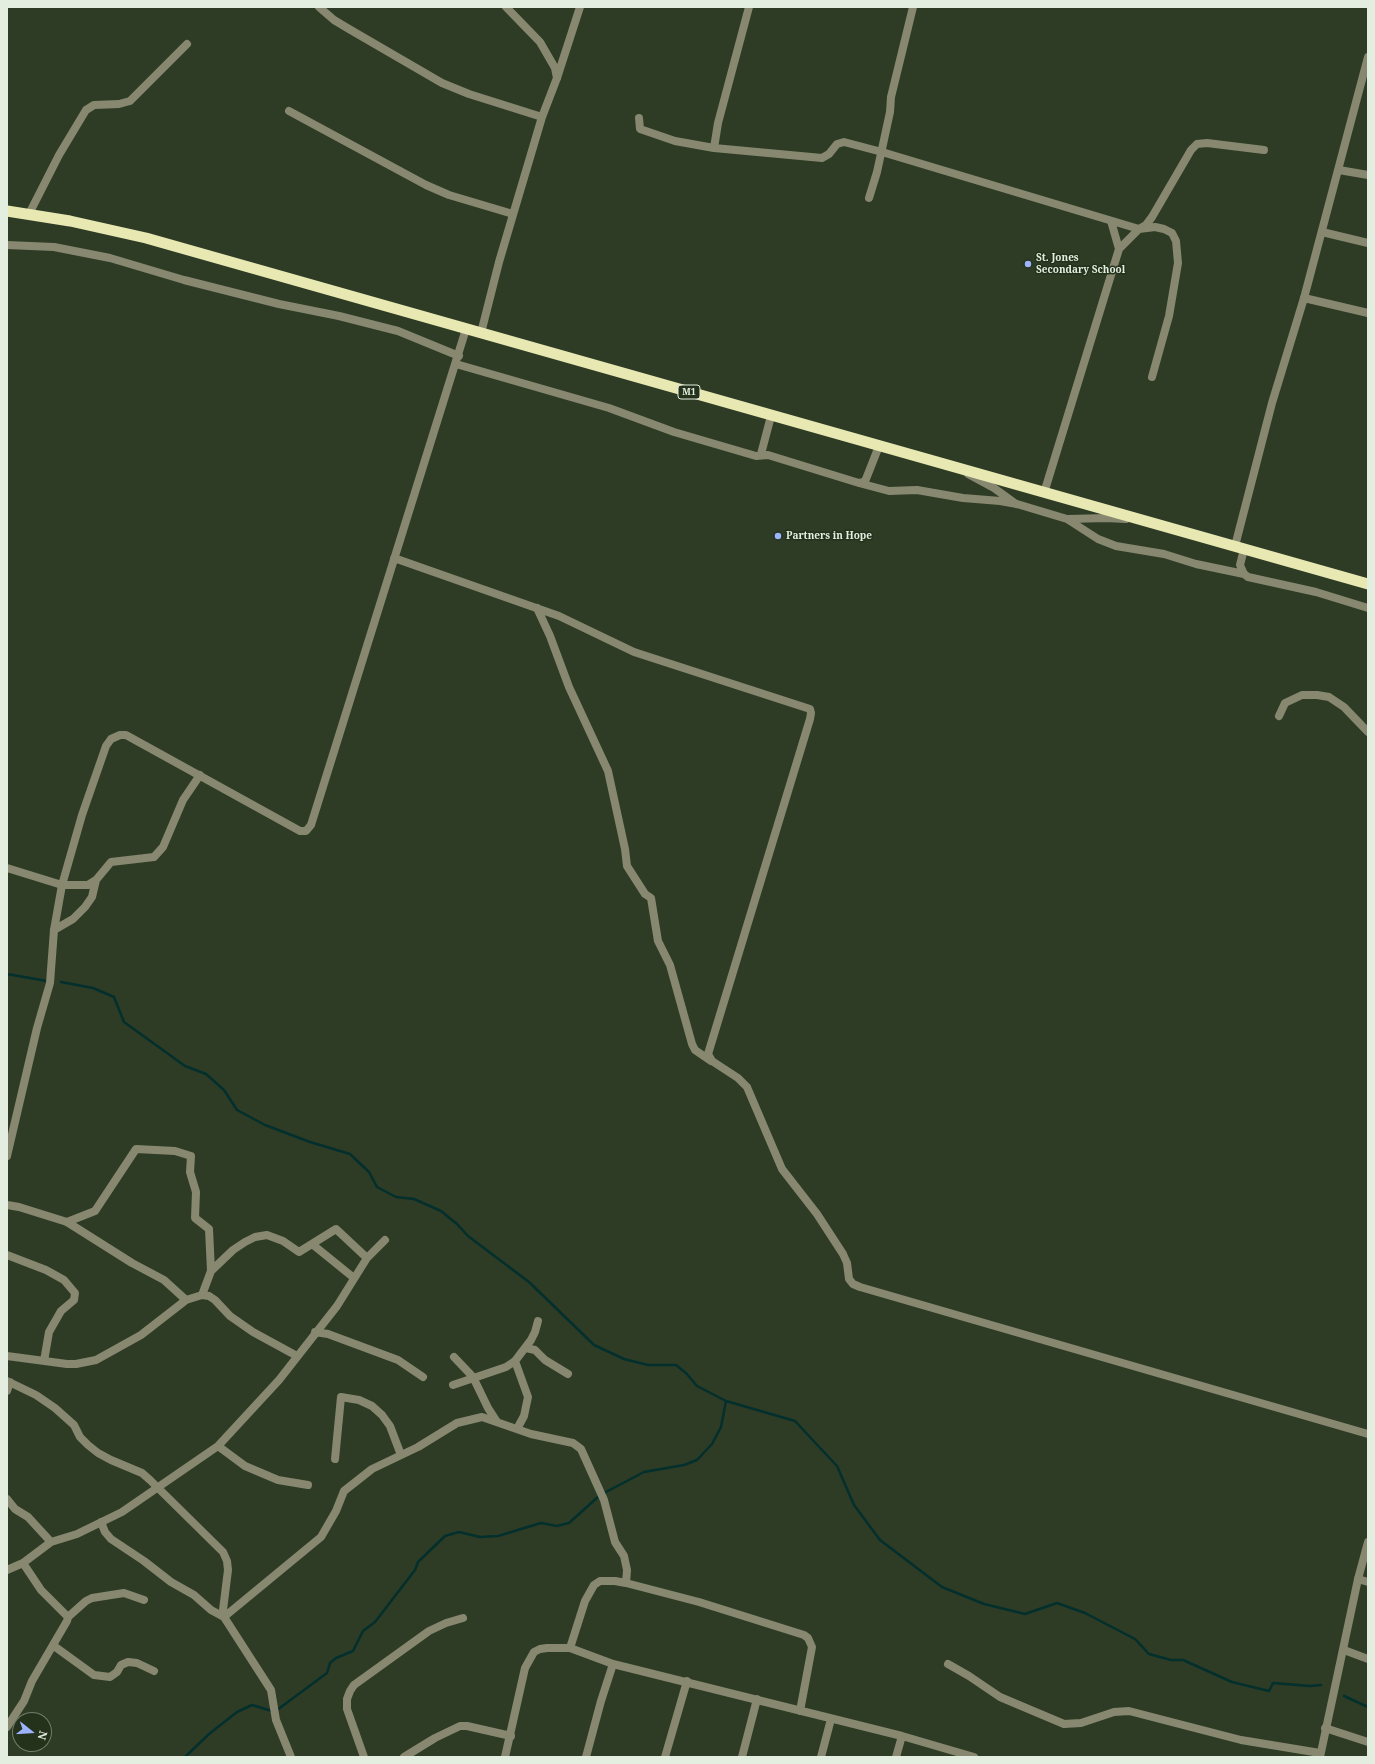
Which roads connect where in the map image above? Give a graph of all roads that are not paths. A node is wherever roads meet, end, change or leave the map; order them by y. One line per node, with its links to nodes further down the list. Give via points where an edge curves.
1 (319, 7): 10 (street, via 334,20 442,83)
2 (506, 7): 8 (street, via 540,42 555,68)
3 (580, 7): 8 (street)
4 (749, 7): 12 (street, via 718,123)
5 (913, 7): 14 (street, via 891,97)
6 (187, 44): 19 (street, via 130,101 94,105 86,110 59,155)
7 (1368, 57): 15 (street)
8 (557, 78): 10 (street)
9 (289, 111): 20 (street, via 443,193)
10 (542, 117): 20 (street)
11 (639, 118): 12 (street, via 640,129 675,141)
12 (714, 148): 14 (street, via 822,158 837,144 844,142)
13 (1264, 150): 22 (street, via 1207,142 1197,144 1191,150 1152,218)
14 (882, 152): 17 (street); 21 (street)
15 (1339, 170): 16 (street); 23 (street)
16 (1368, 175)
17 (869, 198)
18 (7, 211): 19 (highway, M1)
19 (29, 214): 29 (highway, M1, via 146,238)
20 (513, 214): 30 (street)
21 (1111, 221): 22 (street); 26 (street)
22 (1139, 229): 26 (street); 33 (street, via 1155,227 1172,233 1178,250 1169,316)
23 (1322, 232): 24 (street); 27 (street)
24 (1368, 243)
25 (7, 245): 31 (street, via 54,247 110,258 184,280 398,331)
26 (1119, 250): 39 (street)
27 (1304, 298): 28 (street); 43 (street, via 1272,403)
28 (1368, 313)
29 (466, 329): 30 (highway, M1); 31 (street)
30 (481, 333): 34 (highway, M1)
31 (459, 356): 32 (street)
32 (456, 364): 36 (street, via 609,408 674,432 756,456); 44 (street)
33 (1152, 377)
34 (771, 416): 35 (highway, M1); 36 (street)
35 (879, 446): 37 (highway, M1); 38 (street, via 866,479)
36 (761, 454): 38 (street)
37 (958, 469): 39 (highway, M1); 40 (street, via 994,488)
38 (859, 483): 40 (street, via 889,491 917,490)
39 (1044, 493): 42 (highway, M1)
40 (1017, 504): 41 (street)
41 (1067, 520): 42 (street, via 1106,518); 45 (street, via 1098,539 1116,546 1164,554)
42 (1143, 521): 43 (highway, M1)
43 (1239, 548): 45 (street, via 1240,565); 46 (highway, M1)
44 (394, 558): 47 (street); 51 (street, via 311,825 306,831 300,831)
45 (1244, 574): 48 (street, via 1253,579 1316,592)
46 (1368, 584)
47 (537, 608): 56 (street, via 608,772 627,866 645,894 651,898 658,941 670,965 692,1044 695,1050); 56 (street, via 634,652 810,709 808,727 708,1054)
48 (1368, 608)
49 (1279, 716): 50 (street, via 1286,703 1302,694 1317,695 1344,706)
50 (1368, 732)
51 (200, 776): 53 (street, via 183,800 160,853 154,858 111,862); 54 (street, via 126,736 120,735 111,739 106,746 82,815)
52 (7, 868): 54 (street)
53 (96, 880): 54 (street, via 88,885); 55 (street, via 92,896 85,908 73,919)
54 (62, 885): 55 (street)
55 (54, 930): 57 (street, via 50,983)
56 (712, 1061): 84 (street, via 747,1087 782,1169 817,1214 843,1254 849,1279 854,1284)
57 (7, 1156)
58 (7, 1205): 59 (street)
59 (68, 1222): 64 (street, via 95,1211 136,1149 175,1151 191,1156 190,1172 196,1192 195,1218 209,1229); 67 (street, via 164,1280)
60 (385, 1240): 63 (street)
61 (312, 1244): 63 (street, via 336,1230); 64 (street, via 298,1252 267,1235 255,1237 233,1250); 65 (street)
62 (7, 1255): 74 (street, via 64,1280 75,1293 74,1300 61,1311 49,1332)
63 (367, 1258): 65 (street)
64 (211, 1271): 66 (street)
65 (354, 1278): 69 (street, via 337,1306)
66 (202, 1295): 67 (street); 72 (street, via 215,1300 230,1316 253,1332)
67 (186, 1300): 74 (street, via 141,1335 96,1360 76,1364)
68 (538, 1321): 70 (street, via 536,1332)
69 (315, 1332): 72 (street); 77 (street, via 334,1336 398,1360)
70 (526, 1348): 75 (street); 76 (street, via 535,1350 545,1360)
71 (7, 1356): 74 (street)
72 (297, 1356): 85 (street, via 257,1405)
73 (454, 1357): 78 (street)
74 (44, 1361)
75 (515, 1361): 78 (street, via 506,1367); 83 (street, via 528,1397)
76 (568, 1374)
77 (423, 1377)
78 (473, 1377): 80 (street); 82 (street)
79 (8, 1381): 81 (street); 89 (street, via 55,1408 98,1453 142,1473)
80 (453, 1385)
81 (7, 1391)
82 (497, 1422): 83 (street); 86 (street, via 482,1417 465,1420)
83 (517, 1429): 98 (street, via 573,1443 581,1449 604,1500 615,1542 624,1556)
84 (1368, 1434)
85 (218, 1446): 88 (street, via 245,1466 278,1480); 89 (street)
86 (402, 1455): 87 (street, via 390,1426 377,1410 359,1400 341,1397); 101 (street, via 372,1469 344,1491 321,1537)
87 (335, 1459)
88 (308, 1485)
89 (158, 1488): 91 (street, via 122,1512); 101 (street, via 223,1552 228,1570)
90 (7, 1499): 92 (street)
91 (101, 1522): 92 (street, via 77,1534); 101 (street, via 111,1539)
92 (51, 1542): 94 (street)
93 (1368, 1542): 96 (street)
94 (23, 1563): 95 (street); 100 (street, via 41,1590)
95 (7, 1570)
96 (1358, 1580): 97 (street); 105 (street)
97 (1368, 1582)
98 (626, 1583): 104 (street, via 606,1581 594,1585 585,1601); 112 (street, via 699,1602 804,1635 812,1647)
99 (144, 1600): 100 (street, via 124,1593 92,1598)
100 (68, 1617): 103 (street)
101 (224, 1617): 120 (street, via 271,1690 276,1720)
102 (463, 1618): 121 (street, via 429,1631 354,1685 347,1699 347,1709)
103 (54, 1646): 109 (street, via 94,1675 110,1677 121,1665 128,1662); 114 (street)
104 (570, 1648): 107 (street); 116 (street, via 540,1648 529,1659)
105 (1344, 1650): 106 (street); 115 (street)
106 (1368, 1659)
107 (613, 1664): 110 (street); 124 (street)
108 (948, 1664): 119 (street, via 1000,1697 1064,1724 1081,1723 1114,1712 1129,1711 1241,1740)
109 (154, 1671)
110 (687, 1681): 111 (street); 125 (street)
111 (757, 1699): 112 (street); 126 (street)
112 (800, 1711): 113 (street)
113 (831, 1719): 117 (street); 127 (street)
114 (7, 1727)
115 (1325, 1728): 118 (street); 119 (street)
116 (511, 1736): 122 (street, via 460,1726); 123 (street)
117 (902, 1736): 128 (street); 129 (street)
118 (1368, 1742)
119 (1320, 1755)
120 (292, 1757)
121 (364, 1757)
122 (404, 1757)
123 (505, 1757)
124 (586, 1757)
125 (666, 1757)
126 (742, 1757)
127 (821, 1757)
128 (896, 1757)
129 (974, 1757)

